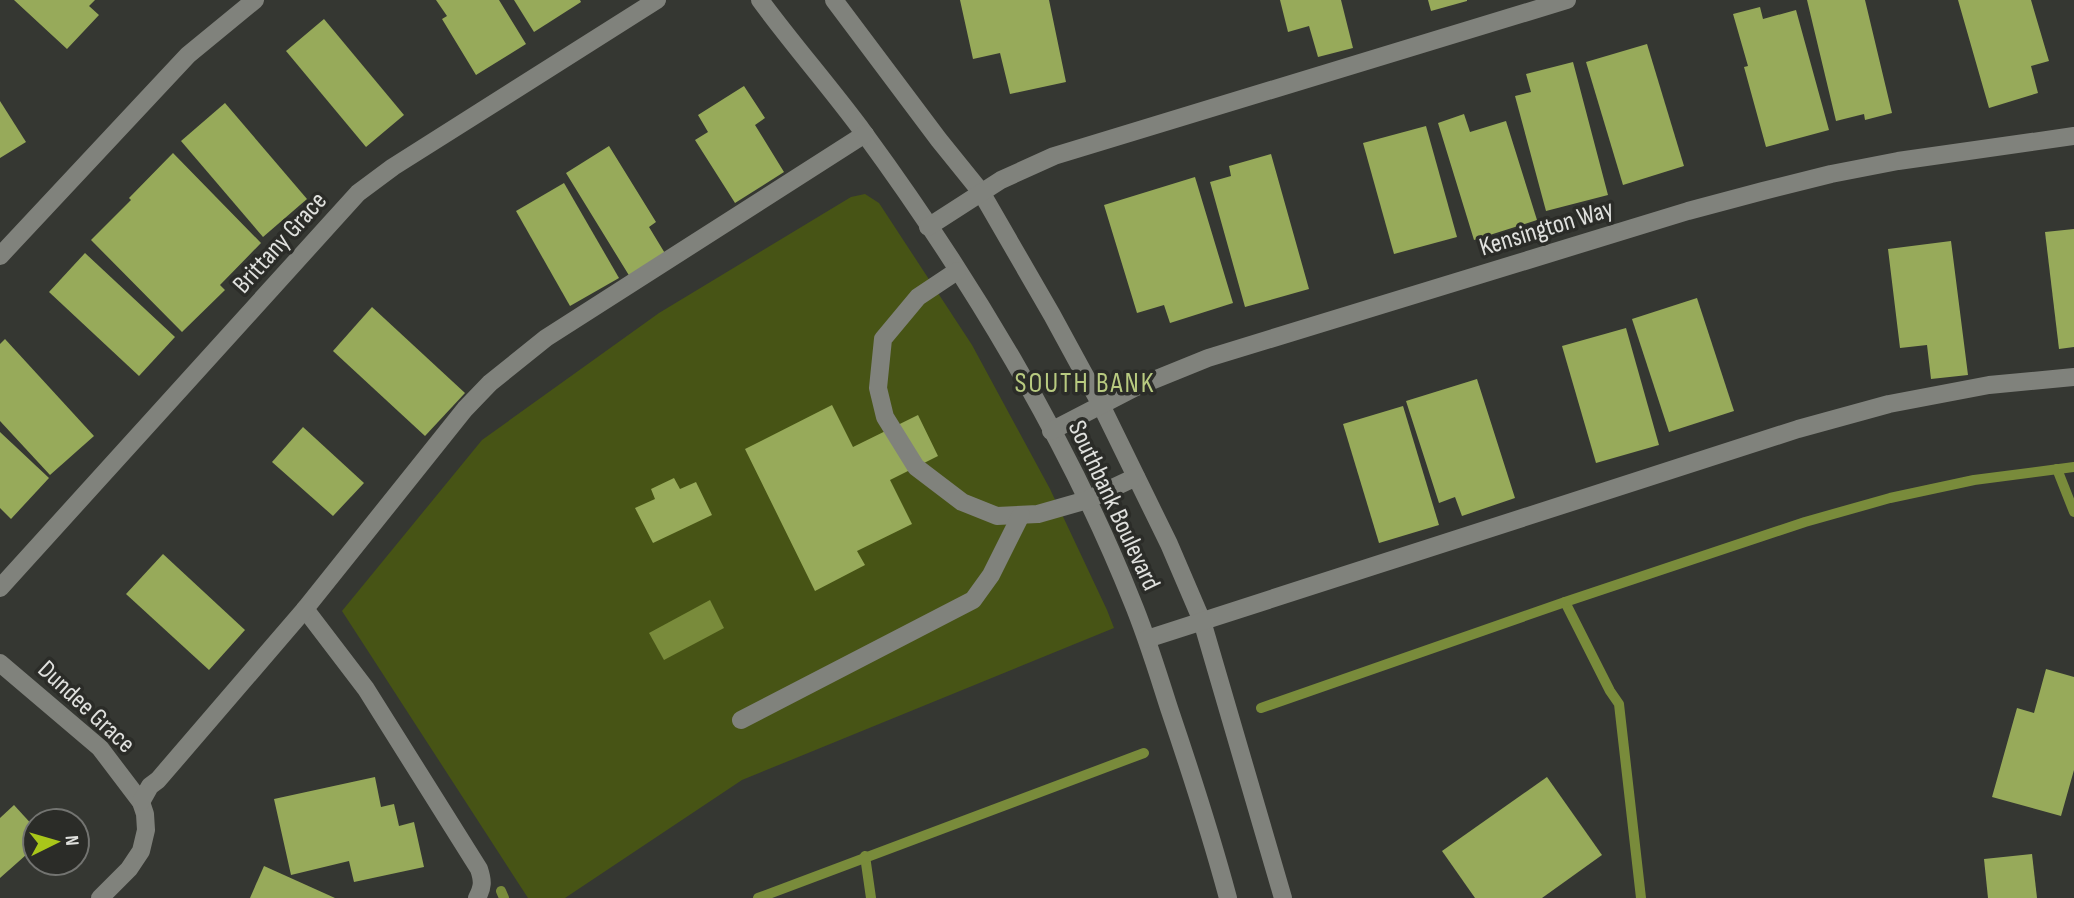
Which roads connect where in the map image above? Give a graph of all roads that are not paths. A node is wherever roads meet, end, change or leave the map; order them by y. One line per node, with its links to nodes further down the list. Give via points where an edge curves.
1 (255, 0): 10 (street, via 188,55)
2 (657, 0): 18 (street, Brittany Grace, via 358,193)
3 (760, 0): 6 (street, Southbank Boulevard)
4 (834, 0): 8 (street, Southbank Boulevard)
5 (1567, 0): 8 (street, via 1054,156)
6 (865, 134): 9 (street, Southbank Boulevard); 19 (street, via 516,360 465,409)
7 (2074, 136): 13 (street, Kensington Way, via 1845,171 1688,211 1208,358)
8 (981, 192): 9 (street); 13 (street, Southbank Boulevard)
9 (928, 227): 11 (street, Southbank Boulevard)
10 (0, 256)
11 (957, 271): 14 (street, Southbank Boulevard); 17 (street, via 918,296 883,339 878,387 885,417 926,477 962,502 997,516)
12 (2074, 377): 20 (street, via 1889,404 1798,429)
13 (1101, 405): 14 (street, Kensington Way); 15 (street, Southbank Boulevard)
14 (1051, 431): 16 (street, Southbank Boulevard)
15 (1136, 477): 16 (street); 20 (street, Southbank Boulevard)
16 (1087, 500): 17 (street, via 1038,514); 21 (street, Southbank Boulevard)
17 (1021, 514): 23 (street, via 992,575 973,600)
18 (0, 587)
19 (305, 609): 24 (street, via 150,786); 26 (street, via 366,689 480,869 483,880)
20 (1202, 621): 21 (street); 28 (street, Southbank Boulevard)
21 (1147, 639): 27 (street, Southbank Boulevard, via 1198,789)
22 (0, 663): 24 (street, Dundee Grace, via 100,748)
23 (741, 720)
24 (141, 802): 25 (street, Dundee Grace, via 146,830 141,851)
25 (100, 898)
26 (477, 898)
27 (1228, 898)
28 (1283, 898)

